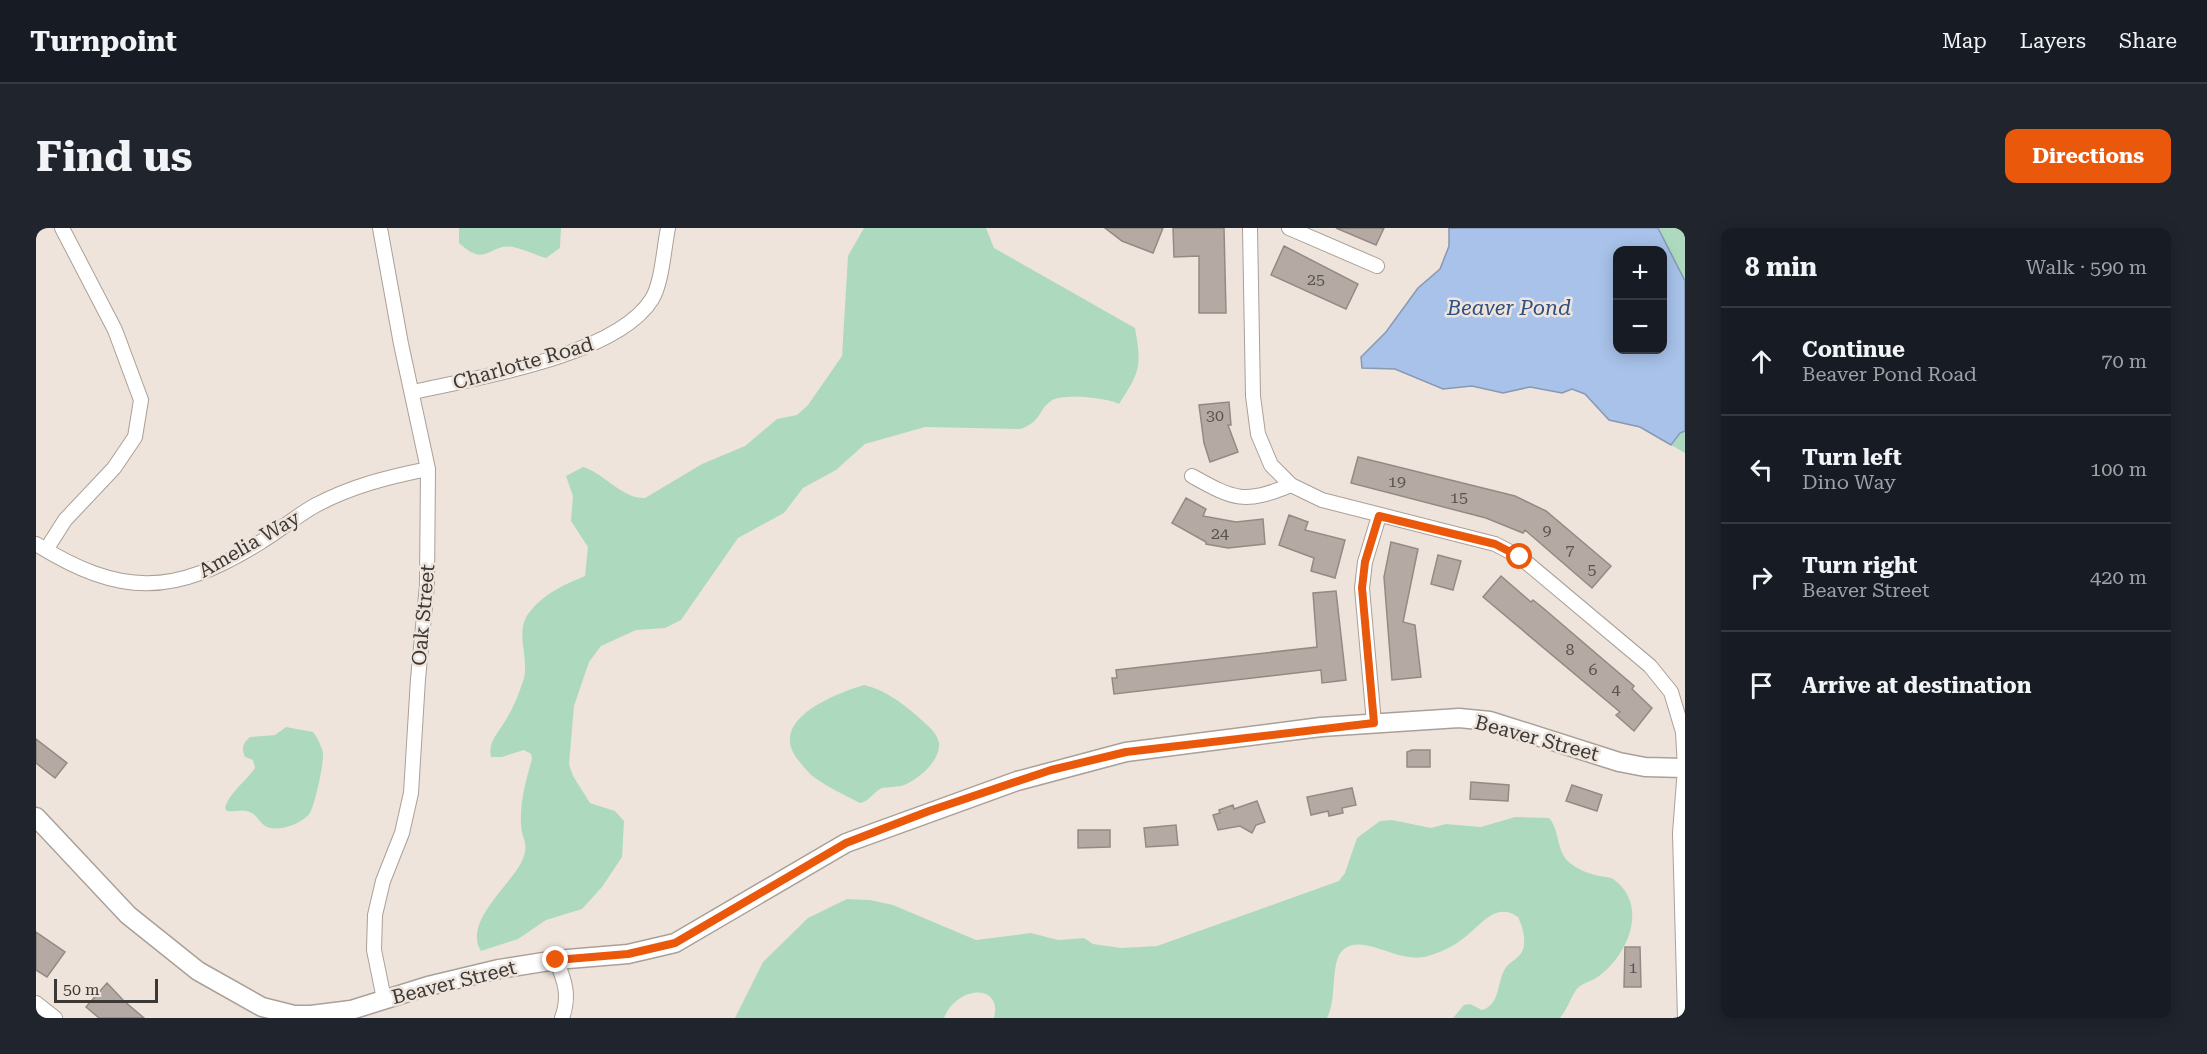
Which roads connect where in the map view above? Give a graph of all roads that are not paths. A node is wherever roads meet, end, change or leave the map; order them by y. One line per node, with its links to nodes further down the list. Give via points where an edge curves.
1 (62, 228): 12 (street, via 115,330 141,400 135,437 114,468)
2 (380, 228): 7 (street, Oak Street)
3 (668, 228): 7 (street, Charlotte Road, via 653,298 632,323 556,357)
4 (1250, 228): 10 (street, via 1253,396 1258,434 1271,465)
5 (1289, 228): 6 (street)
6 (1377, 266)
7 (413, 392): 8 (street, Oak Street)
8 (428, 470): 12 (street, Amelia Way, via 356,486 316,505 232,559 189,579 152,585 117,582); 17 (street, Oak Street, via 428,585 411,793 375,915 374,950)
9 (1192, 476): 10 (street, via 1240,498 1266,495)
10 (1291, 485): 11 (street, via 1322,500)
11 (1379, 516): 13 (street, via 1365,562 1362,588); 14 (street, via 1495,544 1520,557 1650,666 1671,692 1683,732)
12 (41, 547)
13 (1374, 723): 14 (street, Beaver Street, via 1423,719 1490,721 1619,762 1645,768); 16 (street, Beaver Street, via 1126,752 1051,770 846,843 675,943 628,954)
14 (1685, 768): 22 (street, via 1680,833)
15 (36, 817): 19 (street, Beaver Street, via 128,915 178,956 247,1000)
16 (556, 960): 17 (street, Beaver Street, via 464,977); 21 (street, via 566,984)
17 (384, 999): 19 (street, Beaver Street, via 330,1014)
18 (36, 1003): 20 (street)
19 (294, 1016)
20 (55, 1018)
21 (562, 1018)
22 (1685, 1018)

